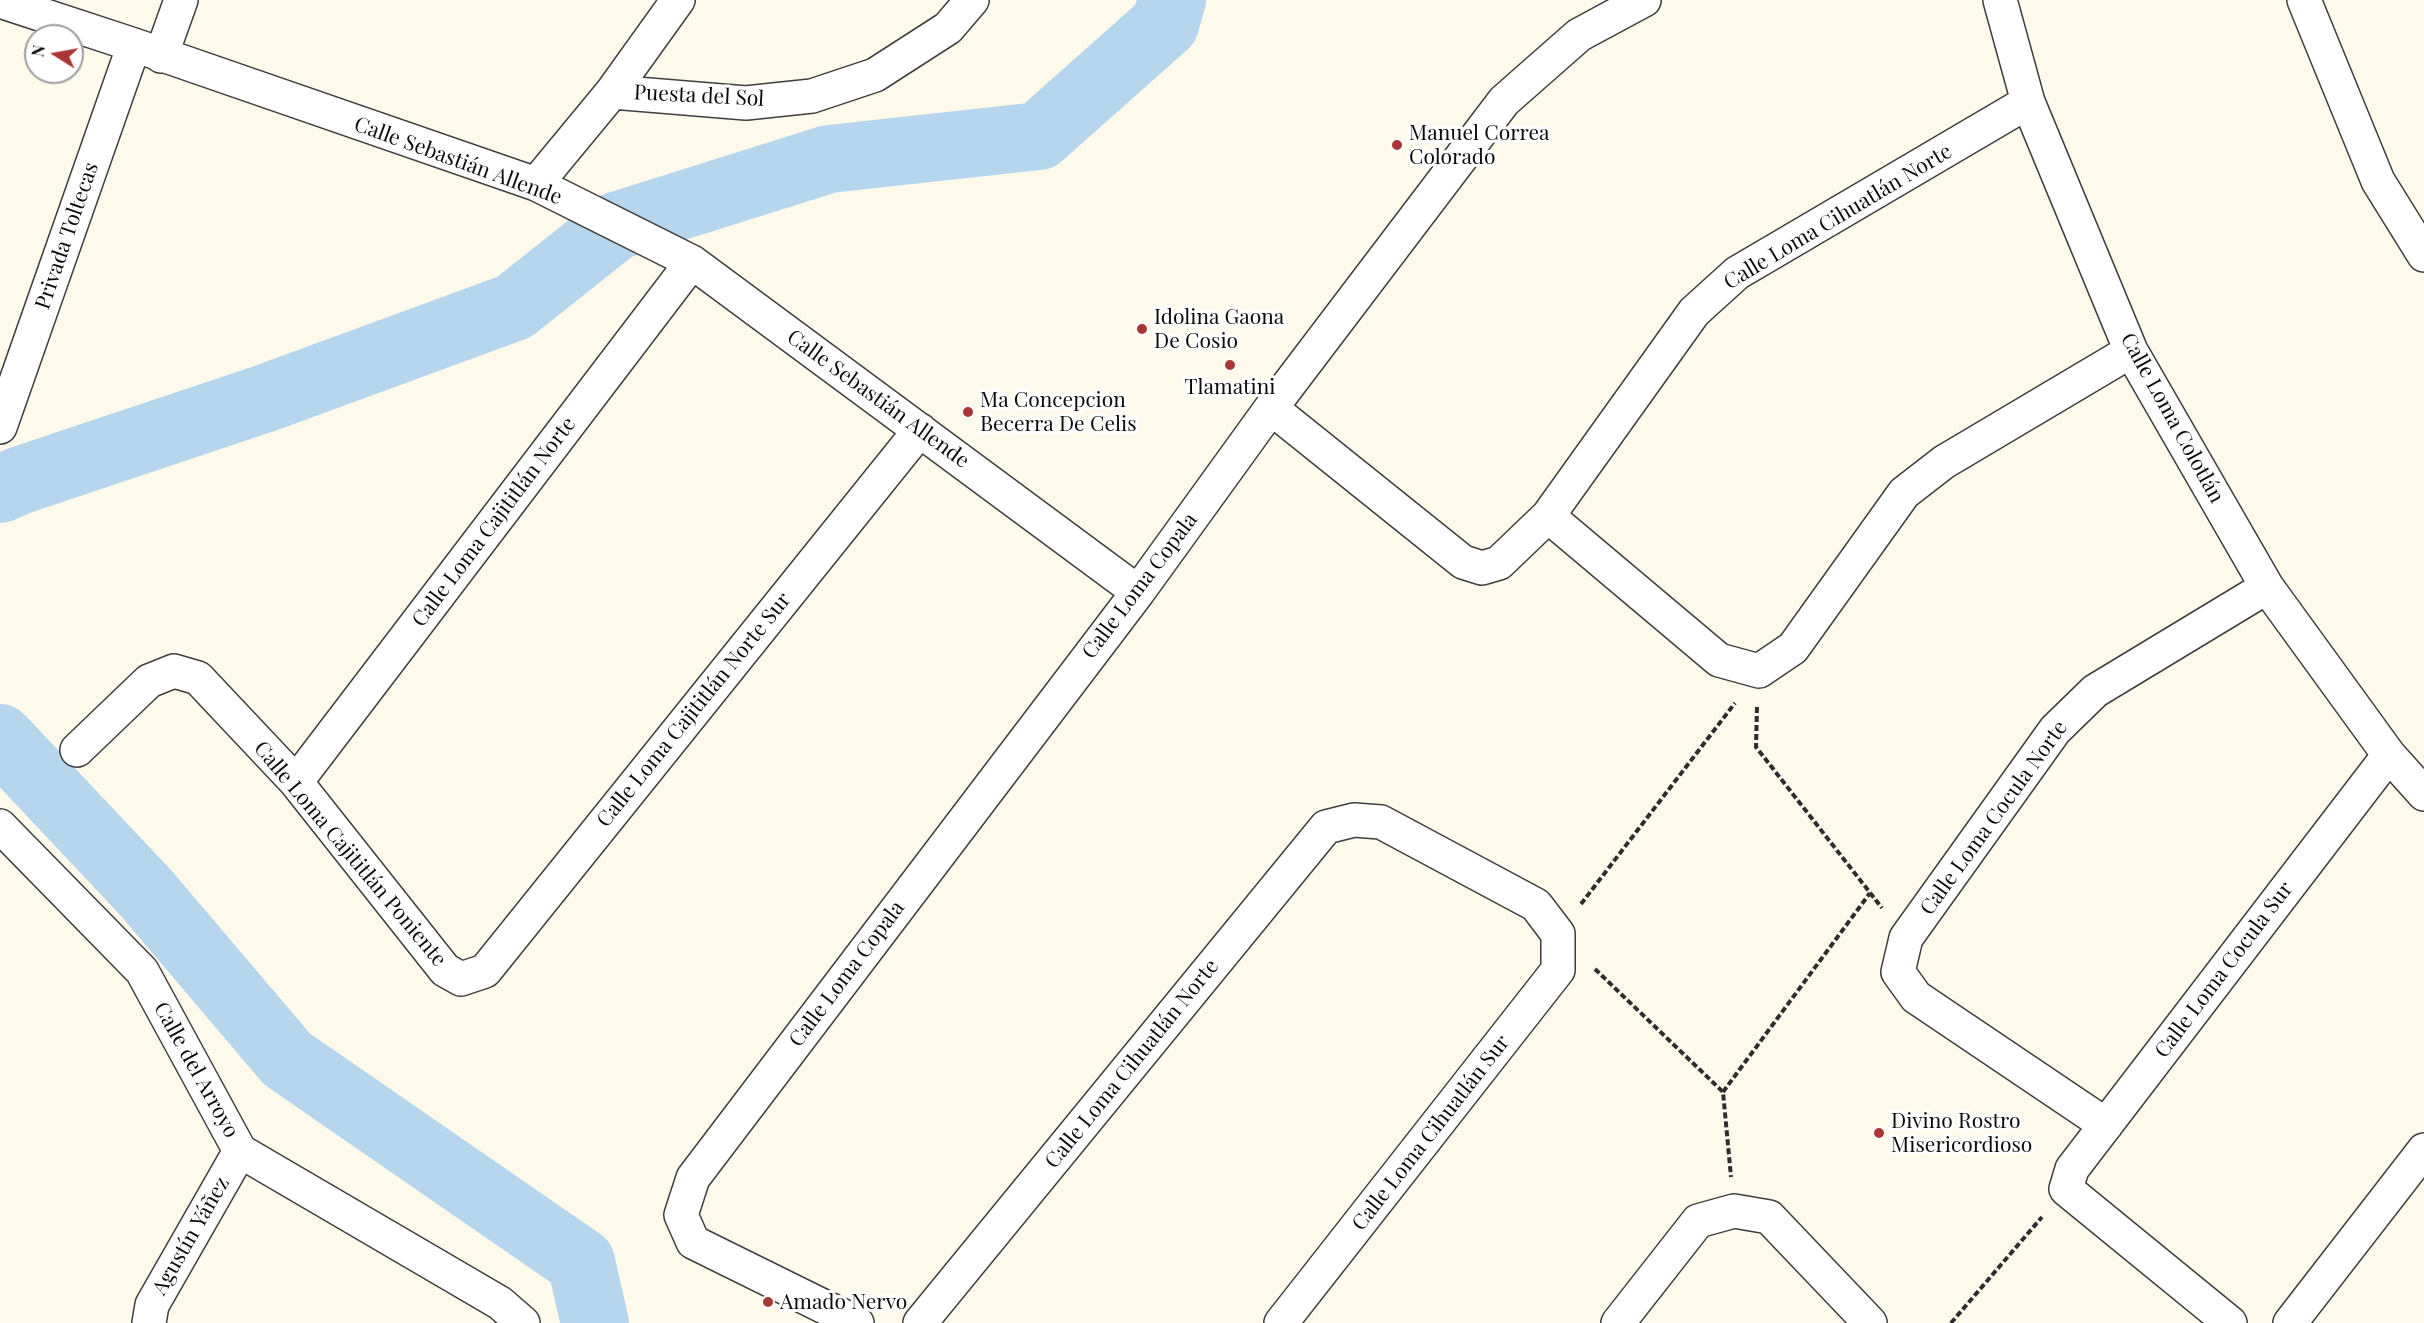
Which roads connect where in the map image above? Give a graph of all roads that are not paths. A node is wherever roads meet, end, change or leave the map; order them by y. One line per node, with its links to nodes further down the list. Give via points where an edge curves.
1 (181, 0): 8 (street, Privada Toltecas)
2 (678, 0): 9 (street)
3 (972, 0): 9 (street, Puesta del Sol, via 948,28 875,75 812,96 746,103)
4 (1644, 0): 15 (street, Calle Loma Copala, via 1579,35 1504,100)
5 (2000, 0): 10 (street, Calle Loma Colotlán)
6 (2304, 0): 12 (street, via 2378,181)
7 (0, 2): 8 (street, Calle Sebastián Allende)
8 (148, 51): 11 (street, Calle Sebastián Allende); 16 (street, Privada Toltecas)
9 (612, 92): 11 (street)
10 (2028, 102): 14 (street, Calle Loma Colotlán); 18 (street, Calle Loma Cihuatlán Norte, via 1737,273 1694,312)
11 (545, 189): 13 (street, Calle Sebastián Allende)
12 (2424, 255)
13 (684, 258): 17 (street, Calle Sebastián Allende); 23 (street, Calle Loma Cajititlán Norte)
14 (2131, 351): 18 (street, via 1944,462 1904,493 1793,648 1759,671 1719,660); 19 (street, Calle Loma Colotlán)
15 (1271, 408): 18 (street, Calle Loma Cihuatlán Norte, via 1463,562 1482,568 1499,563); 20 (street, Calle Loma Copala)
16 (0, 426)
17 (920, 430): 20 (street, Calle Sebastián Allende); 27 (street, Calle Loma Cajititlán Norte Sur, via 485,971)
18 (1548, 516)
19 (2267, 587): 22 (street, Calle Loma Colotlán); 28 (street, Calle Loma Cocula Norte, via 2095,691 2055,730 1906,938 1898,972 1916,997)
20 (1137, 592): 33 (street, Calle Loma Copala, via 693,1178 681,1215 693,1242)
21 (77, 750): 23 (street, Calle Loma Cajititlán Poniente, via 149,681 174,671 198,678)
22 (2389, 755): 24 (street, Calle Loma Colotlán); 28 (street, Calle Loma Cocula Sur)
23 (296, 782): 27 (street, Calle Loma Cajititlán Poniente, via 445,970)
24 (2424, 794)
25 (0, 826): 30 (street, Calle del Arroyo, via 142,971)
26 (1558, 934): 34 (street, Calle Loma Cihuatlán Norte, via 1536,905 1381,822 1354,820 1326,827); 35 (street, Calle Loma Cihuatlán Sur, via 1558,970)
27 (461, 979)
28 (2106, 1125): 38 (street, Calle Loma Cocula Sur, via 2072,1169 2066,1189)
29 (2424, 1150): 39 (street)
30 (240, 1151): 31 (street, Agustín Yáñez, via 152,1305); 32 (street, Calle del Arroyo, via 500,1302)
31 (148, 1323)
32 (523, 1323)
33 (857, 1323)
34 (920, 1323)
35 (1281, 1323)
36 (1618, 1323): 37 (street, via 1698,1221 1734,1211 1768,1217)
37 (1870, 1323)
38 (2230, 1323)
39 (2290, 1323)

